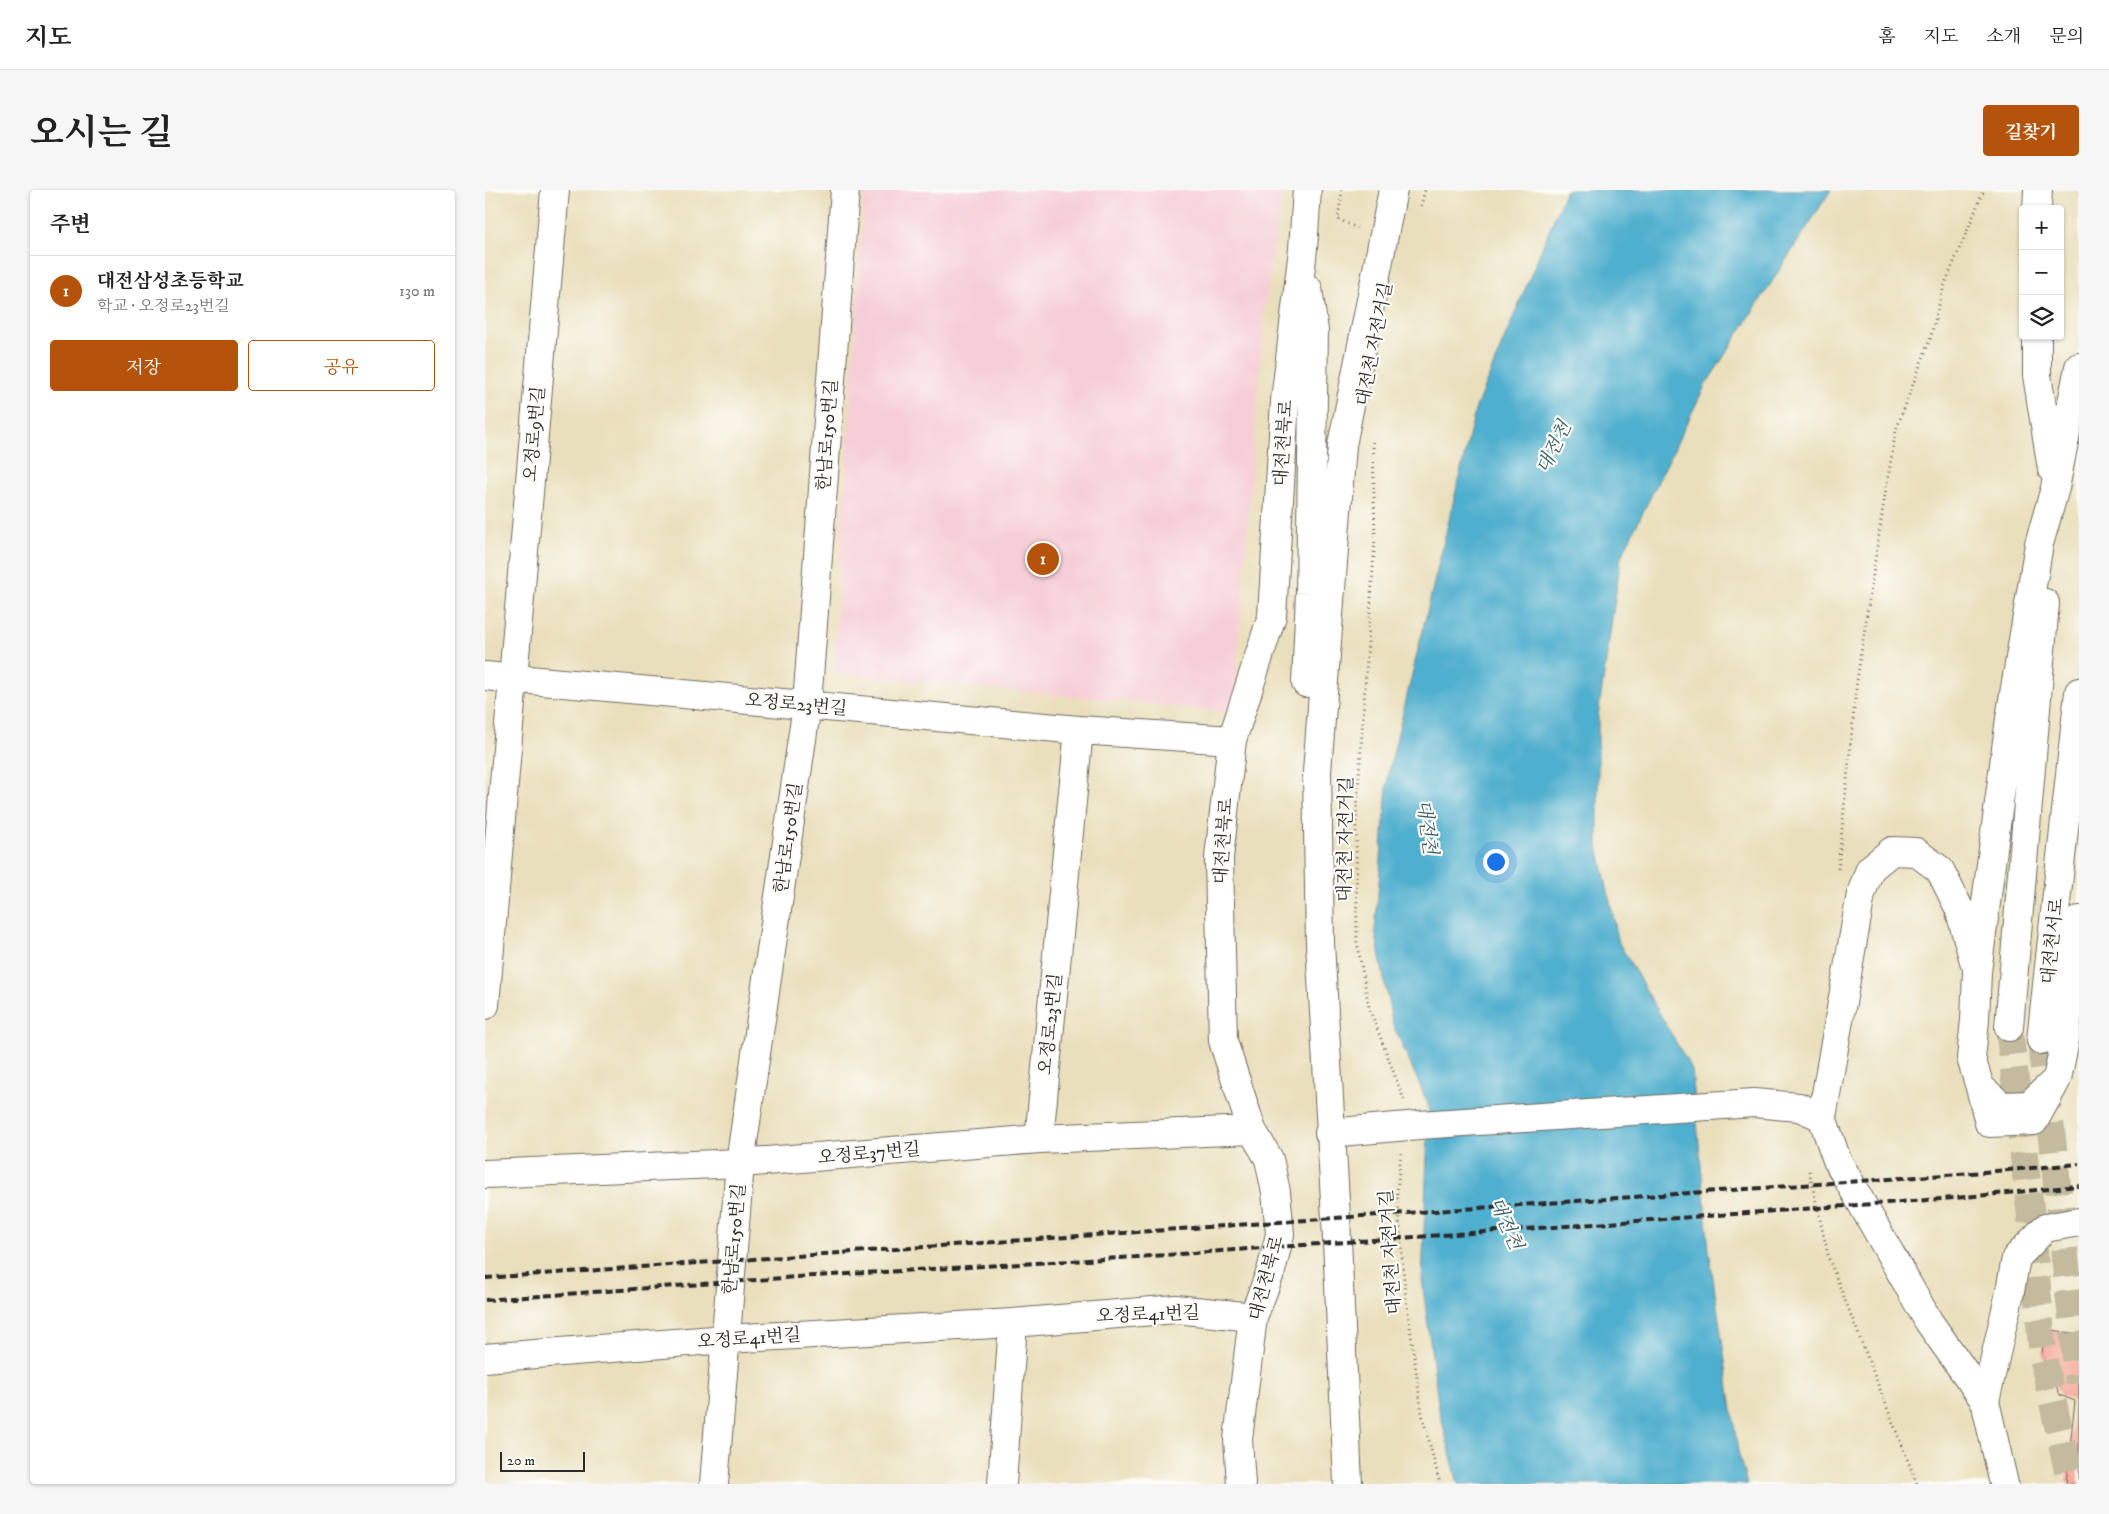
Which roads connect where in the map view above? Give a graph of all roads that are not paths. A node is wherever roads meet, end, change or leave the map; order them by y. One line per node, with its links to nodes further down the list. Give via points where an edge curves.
1 (555, 190): 12 (street, 오정로9번길)
2 (845, 190): 14 (street, 한남로150번길)
3 (1307, 190): 7 (street, 대전천북로)
4 (1393, 190): 18 (street, via 1341,445 1317,772)
5 (2038, 190): 6 (street)
6 (2037, 205)
7 (1303, 249): 16 (street, 대전천북로, via 1285,401 1272,616); 18 (street, via 1314,331 1310,593 1301,797)
8 (2037, 340): 10 (street, via 2037,375)
9 (2079, 367): 10 (street)
10 (2055, 488): 19 (street, via 2039,544 2010,718); 21 (street)
11 (485, 676): 12 (street, 오정로23번길)
12 (514, 678): 14 (street, 오정로23번길); 20 (street)
13 (2079, 692): 22 (street, 대전천서로)
14 (807, 705): 15 (street, 오정로23번길); 27 (street, 한남로150번길)
15 (1079, 730): 16 (street, 오정로23번길); 26 (street, 오정로23번길)
16 (1232, 740): 24 (street, 대전천북로, via 1219,858 1223,1041)
17 (2079, 920): 19 (street, via 2065,1040 2057,1079 2029,1105 2002,1106 1980,1087 1971,1058)
18 (1319, 943): 25 (street)
19 (1977, 972): 23 (street, via 1959,908 1940,870 1916,852 1892,851 1870,869 1861,894)
20 (485, 1005)
21 (2009, 1027)
22 (2041, 1040)
23 (1822, 1117): 25 (street, via 1799,1107 1754,1103); 34 (street, via 1837,1160 1929,1322)
24 (1252, 1130): 26 (street, 오정로37번길); 30 (street, 대전천북로, via 1269,1159 1280,1234 1271,1271)
25 (1329, 1133): 38 (street)
26 (1039, 1139): 27 (street, 오정로37번길)
27 (740, 1163): 28 (street, 오정로37번길); 32 (street, 한남로150번길)
28 (485, 1174)
29 (2079, 1222): 34 (street, via 2045,1228 2016,1258)
30 (1253, 1317): 31 (street, 오정로41번길, via 1176,1309); 37 (street, 대전천북로, via 1238,1439)
31 (1013, 1323): 32 (street, 오정로41번길); 36 (street)
32 (726, 1339): 33 (street, 오정로41번길); 35 (street, 한남로150번길)
33 (485, 1358)
34 (1985, 1401): 39 (street)
35 (715, 1484)
36 (1002, 1484)
37 (1241, 1484)
38 (1348, 1484)
39 (2004, 1484)

